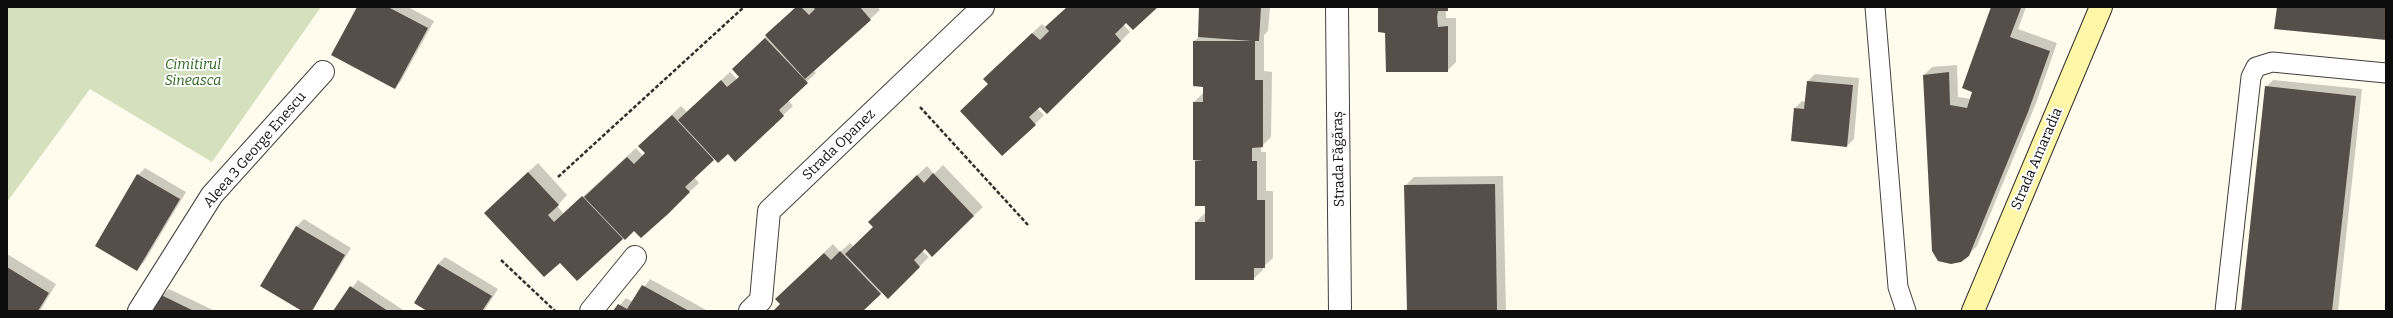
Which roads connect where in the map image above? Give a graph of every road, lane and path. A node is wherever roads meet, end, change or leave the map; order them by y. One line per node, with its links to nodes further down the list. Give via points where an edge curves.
1 (744, 7): 9 (path)
2 (983, 7): 8 (street, Strada Opanez)
3 (1337, 7): 17 (street, Strada Făgăraș)
4 (1875, 7): 18 (lane, via 1898,287)
5 (2101, 7): 19 (main road, Strada Amaradia)
6 (323, 72): 13 (street, Aleea 3 George Enescu, via 212,195)
7 (2386, 73): 20 (lane, via 2272,62 2256,67 2251,77)
8 (901, 86): 10 (path); 16 (street, Strada Opanez, via 769,211 761,300)
9 (558, 177)
10 (1028, 225)
11 (635, 257): 15 (street)
12 (501, 260): 14 (path)
13 (139, 311)
14 (556, 311)
15 (592, 311)
16 (750, 311)
17 (1340, 311)
18 (1906, 311)
19 (1973, 311)
20 (2225, 311)

